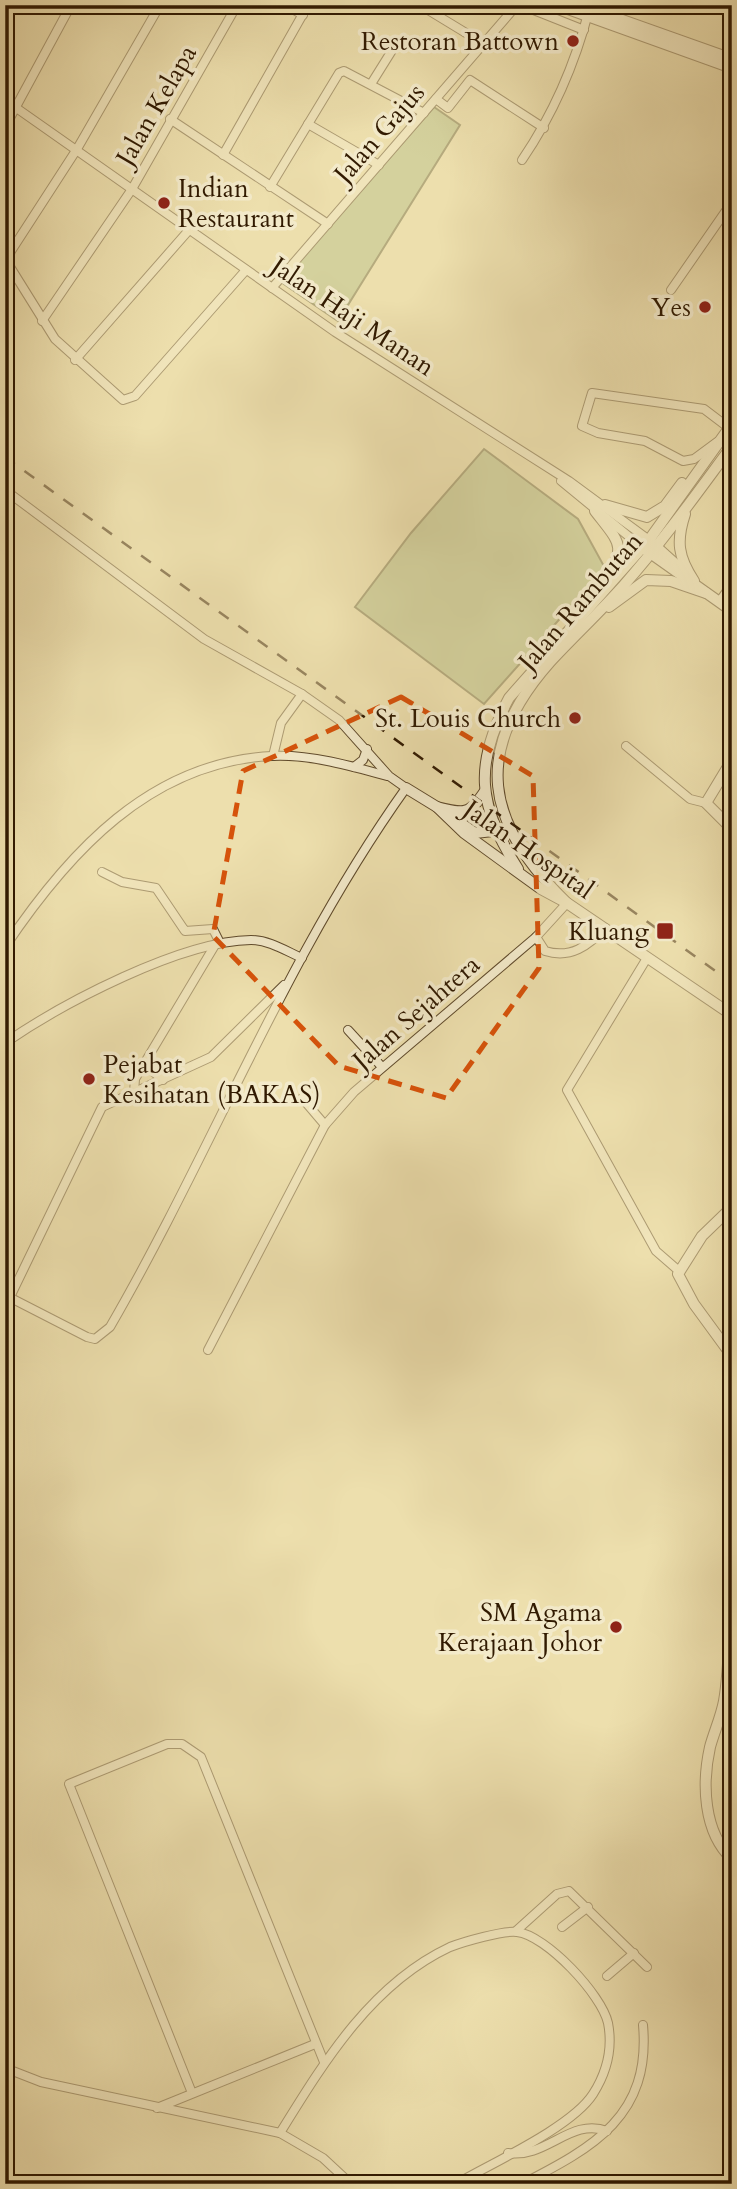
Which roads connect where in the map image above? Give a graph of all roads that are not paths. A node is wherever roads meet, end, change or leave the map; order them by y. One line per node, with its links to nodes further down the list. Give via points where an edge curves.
1 (71, 5): 19 (street)
2 (160, 5): 25 (street)
3 (237, 5): 21 (street, Jalan Kelapa)
4 (285, 5): 10 (street)
5 (308, 5): 10 (street)
6 (420, 5): 13 (street)
7 (519, 5): 11 (street); 13 (street, Jalan Gajus)
8 (557, 5): 9 (street)
9 (586, 10): 11 (street); 14 (street); 15 (street)
10 (303, 15): 26 (street)
11 (584, 30): 24 (street)
12 (396, 44): 16 (street)
13 (484, 44): 17 (street, Jalan Gajus)
14 (732, 59)
15 (732, 68)
16 (371, 84): 20 (street); 22 (street, via 349,72 339,73)
17 (436, 99): 20 (street, Jalan Gajus); 24 (street, via 448,108 470,80)
18 (5, 100): 19 (street, Jalan Haji Manan)
19 (17, 108): 23 (street); 25 (street, Jalan Haji Manan)
20 (424, 113): 28 (street, Jalan Gajus)
21 (170, 119): 26 (street); 30 (street, Jalan Kelapa)
22 (308, 124): 28 (street); 29 (street)
23 (5, 127)
24 (544, 128): 27 (street)
25 (77, 149): 30 (street, Jalan Haji Manan); 37 (street, via 7,262)
26 (223, 155): 29 (street)
27 (522, 160)
28 (379, 165): 32 (street, Jalan Gajus)
29 (270, 187): 32 (street)
30 (132, 189): 33 (street, Jalan Haji Manan); 37 (street, Jalan Kelapa)
31 (732, 202): 36 (street)
32 (328, 224): 35 (street, Jalan Gajus)
33 (190, 230): 34 (street, Jalan Haji Manan); 38 (street)
34 (246, 270): 35 (street, Jalan Haji Manan); 38 (street, via 135,396 122,400 115,396)
35 (272, 288): 43 (street, Jalan Haji Manan)
36 (671, 290)
37 (43, 321): 38 (street)
38 (75, 360)
39 (730, 426): 40 (street, Jalan Rambutan); 40 (street, via 704,409 592,393 582,426 645,441 683,461 694,459)
40 (720, 440): 42 (street, Jalan Rambutan)
41 (732, 446): 45 (street, Jalan Rambutan)
42 (704, 464): 46 (street, via 686,477 657,513 638,516); 48 (street, Jalan Rambutan)
43 (543, 465): 46 (street, Jalan Haji Manan); 47 (street, Jalan Haji Manan)
44 (5, 490): 56 (street, via 204,639)
45 (689, 503): 48 (street, Jalan Rambutan); 49 (street, via 678,544)
46 (605, 505): 48 (street, Jalan Haji Manan)
47 (594, 511): 48 (street, Jalan Haji Manan); 53 (street, via 614,534 620,552)
48 (650, 547): 49 (street, Jalan Haji Manan, via 678,564); 53 (street, Jalan Rambutan); 55 (street, Jalan Rambutan)
49 (693, 582): 51 (street, Jalan Haji Manan)
50 (732, 584): 52 (street)
51 (706, 593): 52 (street, Jalan Haji Manan); 55 (street, via 671,581 646,580)
52 (719, 602): 54 (street, Jalan Haji Manan)
53 (594, 604): 64 (street, Jalan Rambutan, via 509,698 483,764)
54 (732, 611)
55 (597, 614): 67 (street, Jalan Rambutan, via 549,664 520,704 504,737 497,788)
56 (302, 694): 58 (street, via 339,720); 59 (street, via 281,723)
57 (626, 746): 65 (street, via 690,799)
58 (367, 749): 61 (street); 62 (street)
59 (273, 755): 61 (street); 76 (street, via 215,765 162,788 123,812 55,876)
60 (732, 760): 65 (street)
61 (354, 767): 62 (street)
62 (389, 776): 63 (street)
63 (406, 788): 66 (street, Jalan Hospital); 77 (street, via 352,865)
64 (485, 790): 66 (street, via 466,812); 69 (street, Jalan Rambutan)
65 (706, 803): 68 (street)
66 (437, 807): 69 (street, via 475,832); 70 (street, Jalan Hospital, via 464,833)
67 (507, 827): 69 (street); 72 (street, Jalan Rambutan, via 530,864)
68 (732, 829)
69 (496, 832): 70 (street, Jalan Rambutan)
70 (518, 869): 72 (street, Jalan Hospital)
71 (102, 872): 75 (street, via 122,882 156,888 185,931 213,929)
72 (567, 903): 73 (street, Jalan Hospital); 74 (street, Jalan Sejahtera)
73 (604, 928): 74 (street, via 581,950 567,954 545,951); 78 (street, Jalan Hospital)
74 (536, 937): 84 (street, Jalan Sejahtera)
75 (218, 944): 77 (street, via 262,942); 82 (street, via 172,958 80,999); 83 (street)
76 (5, 947)
77 (302, 958): 79 (street)
78 (647, 958): 80 (street, Jalan Hospital); 90 (street, via 566,1090 651,1244)
79 (288, 982): 85 (street, via 211,1057); 91 (street, via 104,1335 87,1337)
80 (732, 1015)
81 (348, 1030): 84 (street)
82 (5, 1043)
83 (145, 1065): 85 (street); 86 (street, via 135,1079)
84 (382, 1067): 88 (street, Jalan Sejahtera)
85 (163, 1080): 86 (street)
86 (134, 1092): 91 (street, via 102,1107)
87 (302, 1098): 88 (street)
88 (325, 1125): 92 (street, Jalan Sejahtera)
89 (732, 1207): 90 (street, via 702,1236)
90 (679, 1270): 93 (street, via 682,1284)
91 (7, 1296)
92 (208, 1350)
93 (732, 1356)
94 (732, 1593): 95 (street, via 724,1700 710,1749 706,1785 713,1830)
95 (732, 1859)
96 (588, 1907): 97 (street); 98 (street, via 574,1893 564,1891); 99 (street)
97 (562, 1927)
98 (516, 1931): 104 (street, via 452,1947 425,1961 396,1982); 110 (street, via 548,1946 601,2006 608,2020 610,2054 592,2096 578,2110)
99 (634, 1953): 100 (street); 101 (street)
100 (647, 1966)
101 (607, 1976)
102 (643, 2025): 108 (street, via 646,2052 640,2082 632,2103)
103 (316, 2044): 104 (street); 106 (street); 106 (street, via 201,1757 182,1744 149,1750 69,1784)
104 (324, 2062): 109 (street)
105 (5, 2068): 107 (street, via 41,2082)
106 (192, 2093): 107 (street)
107 (157, 2108): 109 (street)
108 (607, 2131): 110 (street, via 583,2126 531,2153); 113 (street, via 570,2159)
109 (280, 2133): 111 (street, via 323,2158)
110 (508, 2153): 112 (street)
111 (351, 2184)
112 (456, 2184)
113 (522, 2184)

